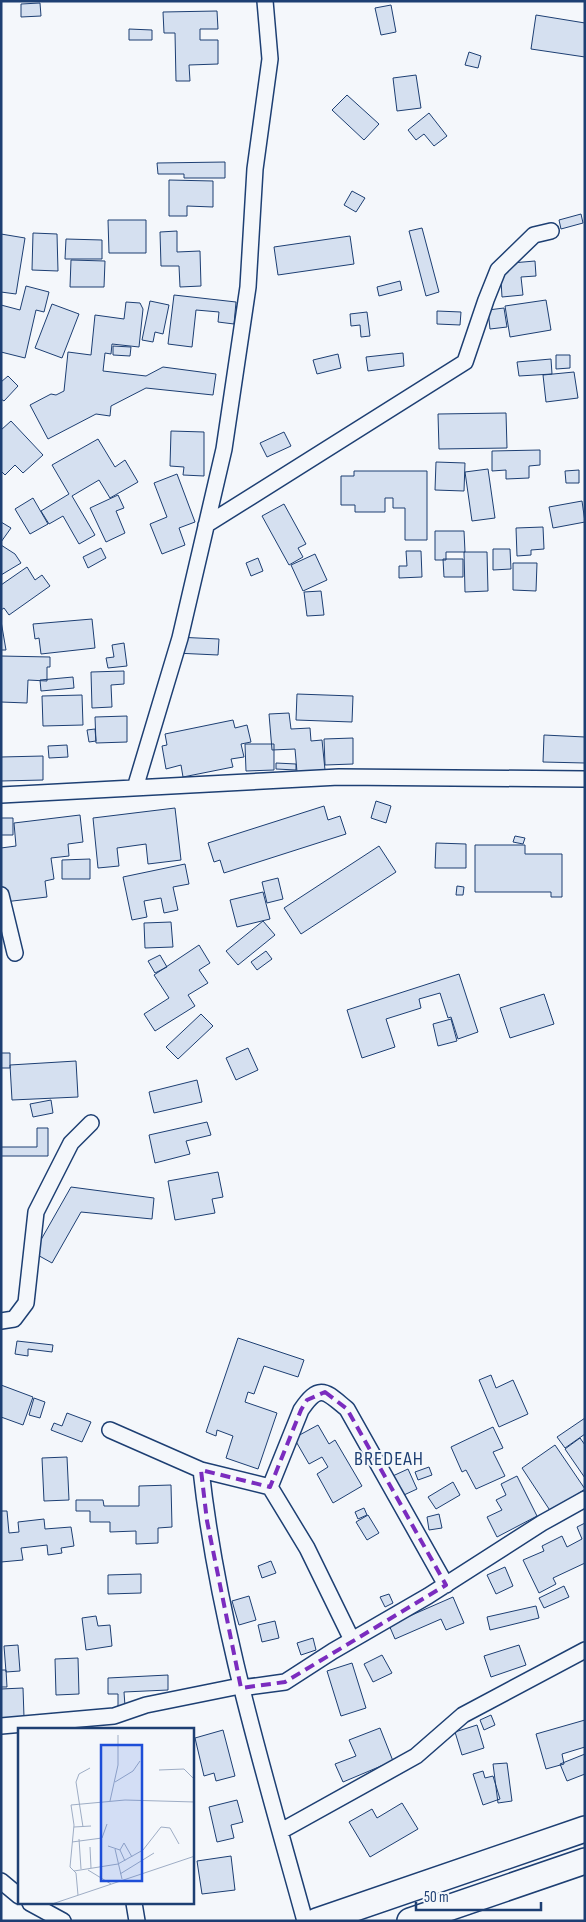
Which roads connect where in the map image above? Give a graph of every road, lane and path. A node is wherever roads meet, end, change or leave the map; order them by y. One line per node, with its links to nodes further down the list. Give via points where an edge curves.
1 (265, 1): 3 (street, via 270,59 255,169 248,287 224,449)
2 (551, 231): 3 (street, via 534,235 498,270 465,362)
3 (206, 525): 5 (street, via 180,638)
4 (585, 780): 5 (street, via 340,776)
5 (135, 788): 6 (street)
6 (1, 796)
7 (1, 895): 8 (street)
8 (15, 953)
9 (91, 1123): 10 (street, via 72,1143 36,1212 26,1303 14,1319)
10 (1, 1321)
11 (110, 1430): 12 (street)
12 (201, 1470): 13 (street); 18 (street, via 207,1521)
13 (270, 1487): 15 (street, via 301,1410 307,1400 325,1392 347,1409); 16 (street, via 307,1548)
14 (585, 1499): 15 (street)
15 (446, 1585): 16 (street)
16 (352, 1640): 18 (street, via 285,1682)
17 (585, 1650): 21 (street, via 463,1715 416,1756)
18 (241, 1687): 19 (street, via 146,1705 114,1716); 21 (street)
19 (1, 1726)
20 (585, 1830): 30 (highway)
21 (280, 1831): 29 (street)
22 (585, 1862): 31 (highway)
23 (1, 1882): 24 (street)
24 (18, 1895)
25 (32, 1904): 27 (street)
26 (134, 1904): 28 (street)
27 (63, 1921)
28 (137, 1921)
29 (305, 1921)
30 (317, 1921)
31 (410, 1921)

